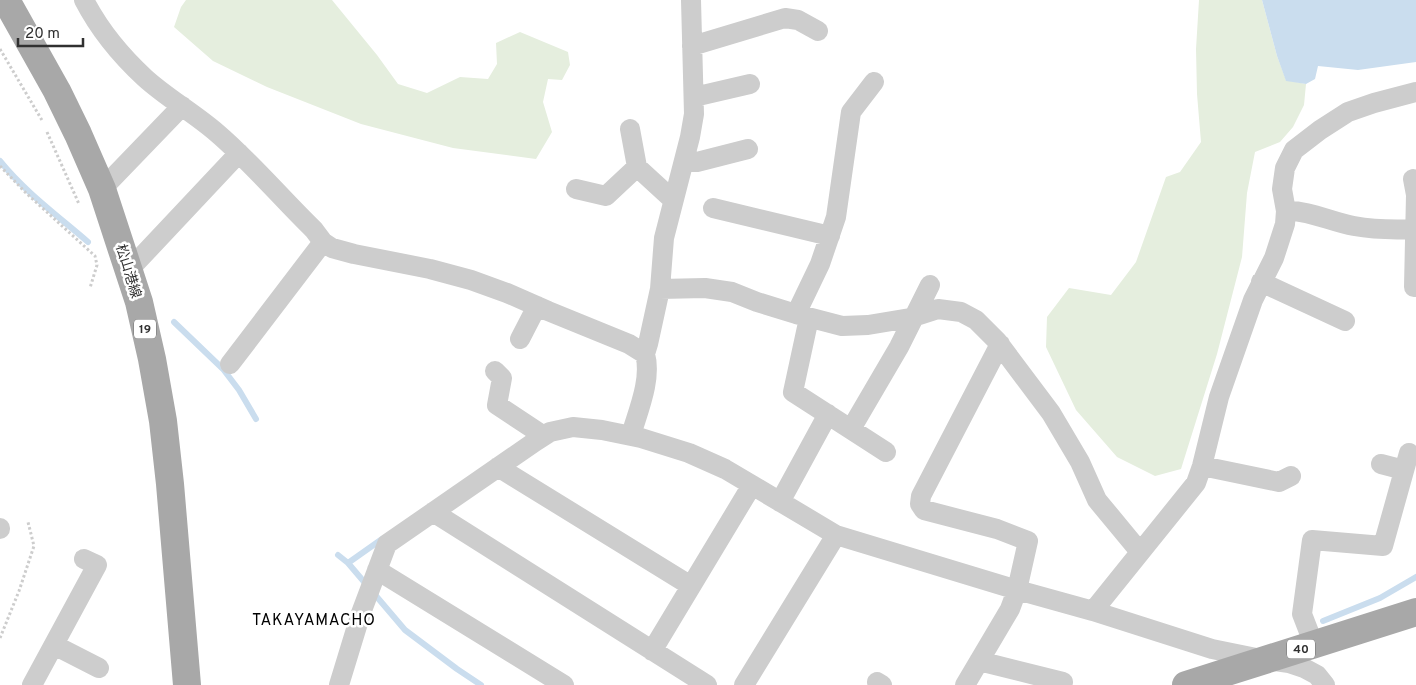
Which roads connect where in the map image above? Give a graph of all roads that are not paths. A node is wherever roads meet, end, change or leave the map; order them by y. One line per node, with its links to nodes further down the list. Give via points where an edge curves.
1 (6, 0): 16 (main road, 松山港線 / 19, via 57,91)
2 (84, 0): 10 (street, via 116,48 146,79)
3 (691, 0): 5 (street)
4 (818, 31): 5 (street, via 798,20 785,18)
5 (692, 46): 9 (street)
6 (874, 82): 23 (street, via 850,112 836,217)
7 (750, 84): 9 (street)
8 (1416, 92): 21 (street, via 1348,112 1294,150 1285,168 1282,189)
9 (694, 97): 14 (street, via 694,114)
10 (182, 106): 13 (street); 16 (street)
11 (630, 129): 15 (street)
12 (748, 149): 14 (street, via 697,162)
13 (239, 153): 24 (street); 25 (street)
14 (684, 162): 19 (street)
15 (637, 167): 17 (street, via 606,196); 19 (street)
16 (102, 189): 25 (main road, 松山港線 / 19)
17 (576, 189)
18 (1415, 190): 22 (street)
19 (674, 200): 29 (street, via 664,238)
20 (713, 208): 23 (street, via 742,206)
21 (1286, 211): 22 (street, via 1298,210 1352,226 1383,231); 26 (street, via 1274,258)
22 (1415, 229): 28 (street)
23 (830, 236): 31 (street)
24 (323, 242): 30 (street, via 354,254 471,280); 37 (street)
25 (129, 270): 67 (main road, 松山港線 / 19, via 152,359 163,421)
26 (1261, 282): 33 (street); 45 (street, via 1219,397)
27 (930, 284): 32 (street)
28 (1416, 287)
29 (660, 289): 31 (street, via 705,288 732,292); 36 (street)
30 (537, 306): 34 (street); 36 (street, via 629,344)
31 (802, 316): 32 (street, via 842,326 868,325); 39 (street, via 793,392)
32 (914, 316): 35 (street, via 938,309 961,312 976,320); 40 (street)
33 (1345, 320)
34 (520, 339)
35 (1000, 344): 52 (street, via 1051,413 1080,462 1097,500); 56 (street, via 921,496 920,504 924,510 1028,540)
36 (645, 354): 41 (street, via 648,363 646,382)
37 (230, 364)
38 (495, 371): 42 (street, via 502,378 497,405)
39 (828, 414): 40 (street); 49 (street)
40 (851, 429): 43 (street)
41 (632, 435): 42 (street, via 573,427); 48 (street, via 689,453)
42 (544, 436): 46 (street)
43 (886, 452)
44 (1381, 464): 59 (street, via 1406,462 1383,546 1312,540 1302,614)
45 (1202, 466): 47 (street, via 1278,482); 52 (street, via 1196,483)
46 (498, 467): 50 (street); 55 (street)
47 (1291, 476)
48 (752, 485): 49 (street); 55 (street)
49 (780, 502): 51 (street)
50 (433, 512): 54 (street, via 387,544); 61 (street)
51 (836, 535): 56 (street); 71 (street)
52 (1140, 552): 57 (street)
53 (84, 559): 60 (street, via 97,565)
54 (377, 570): 68 (street); 69 (street)
55 (691, 586): 61 (street)
56 (1017, 590): 57 (street); 63 (street, via 1010,609)
57 (1093, 612): 62 (street, via 1212,649)
58 (1416, 612): 59 (main road, 40)
59 (1314, 644): 62 (main road, 40)
60 (54, 645): 64 (street); 66 (street)
61 (652, 650): 70 (street)
62 (1266, 660): 73 (main road, 40); 74 (street, via 1304,668 1317,675)
63 (979, 661): 65 (street); 72 (street)
64 (99, 668)
65 (1063, 682)
66 (32, 685)
67 (187, 685)
68 (339, 685)
69 (564, 685)
70 (707, 685)
71 (744, 685)
72 (965, 685)
73 (1186, 685)
74 (1325, 685)

